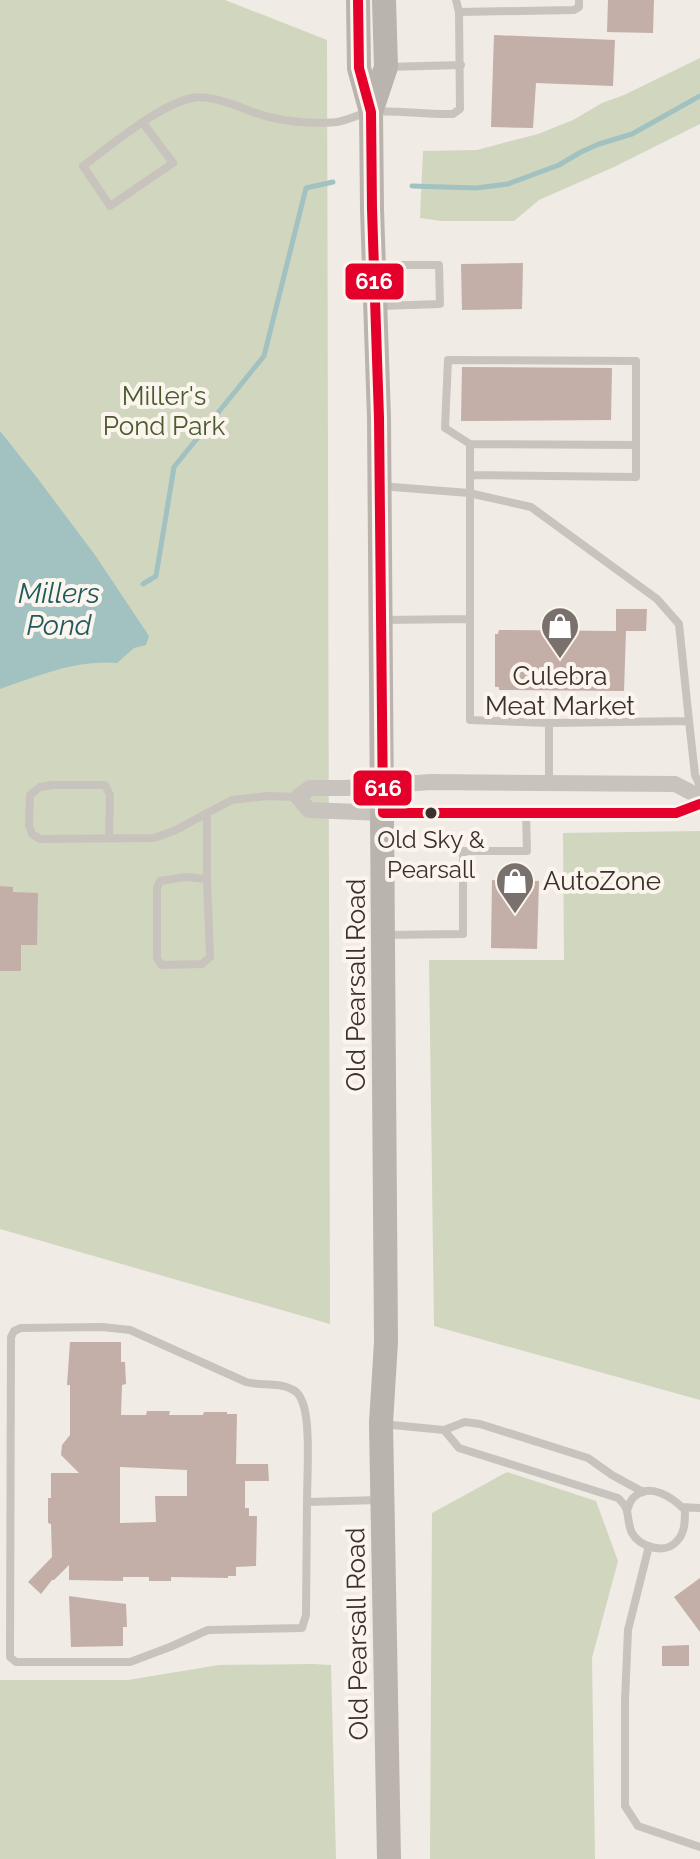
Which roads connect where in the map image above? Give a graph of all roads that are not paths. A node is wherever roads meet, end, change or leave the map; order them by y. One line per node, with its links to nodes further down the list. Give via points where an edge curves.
1 (358, 0): 9 (main road, Old Pearsall Road, via 359,68)
2 (384, 0): 8 (main road, Old Pearsall Road)
3 (456, 0): 6 (lane)
4 (579, 0): 5 (lane, via 574,10)
5 (534, 5): 6 (lane)
6 (459, 12): 7 (lane)
7 (461, 65): 8 (lane); 9 (lane, via 460,109 453,114)
8 (386, 67): 9 (main road, Old Pearsall Road)
9 (371, 112): 10 (lane, via 339,122 305,122 195,97 166,106); 11 (main road, Old Pearsall Road)
10 (143, 123): 10 (lane, via 83,166 110,206 173,163)
11 (374, 265): 12 (main road, Old Pearsall Road); 12 (lane, via 439,265 440,304)
12 (375, 306): 16 (main road, Old Pearsall Road)
13 (470, 444): 14 (lane); 14 (lane, via 445,428 448,360 636,361); 15 (lane)
14 (636, 445): 15 (lane, via 636,477)
15 (470, 475): 17 (lane)
16 (380, 486): 17 (lane); 19 (main road, Old Pearsall Road)
17 (469, 493): 18 (lane); 20 (lane, via 531,507 657,599 679,624)
18 (470, 619): 19 (lane); 21 (lane, via 470,720)
19 (381, 620): 23 (main road, Old Pearsall Road)
20 (689, 721): 21 (lane); 24 (lane)
21 (549, 723): 22 (lane)
22 (549, 783): 23 (street); 26 (street, via 675,784)
23 (383, 786): 25 (street, via 310,788); 29 (main road, Old Pearsall Road)
24 (700, 786)
25 (298, 797): 28 (lane, via 232,800); 29 (street, via 309,810)
26 (700, 797)
27 (700, 804): 30 (street, via 676,813)
28 (207, 813): 31 (lane, via 154,838); 32 (lane)
29 (383, 813): 30 (street); 33 (main road, Old Pearsall Road)
30 (526, 813): 33 (lane, via 527,851 463,851 463,934)
31 (109, 838): 31 (lane, via 40,839 29,825 30,795 52,785 105,785 110,795)
32 (207, 879): 32 (lane, via 210,957 202,964 161,965 160,881)
33 (384, 935): 34 (main road, Old Pearsall Road, via 386,1342)
34 (381, 1423): 35 (lane); 37 (main road, Old Pearsall Road)
35 (444, 1430): 36 (lane, via 465,1422 500,1430 588,1458); 41 (lane, via 459,1448 618,1498)
36 (643, 1492): 39 (lane, via 667,1494); 41 (lane)
37 (383, 1500): 38 (lane); 44 (main road, Old Pearsall Road)
38 (307, 1502): 38 (lane, via 306,1421 302,1400 290,1388 246,1382 130,1330 14,1331 12,1661 130,1662 208,1630 302,1628)
39 (682, 1507): 40 (lane); 42 (lane, via 685,1524 677,1542)
40 (700, 1508)
41 (627, 1510): 42 (lane, via 633,1535)
42 (649, 1546): 43 (lane, via 628,1630 625,1806 638,1826)
43 (700, 1847)
44 (389, 1859)

